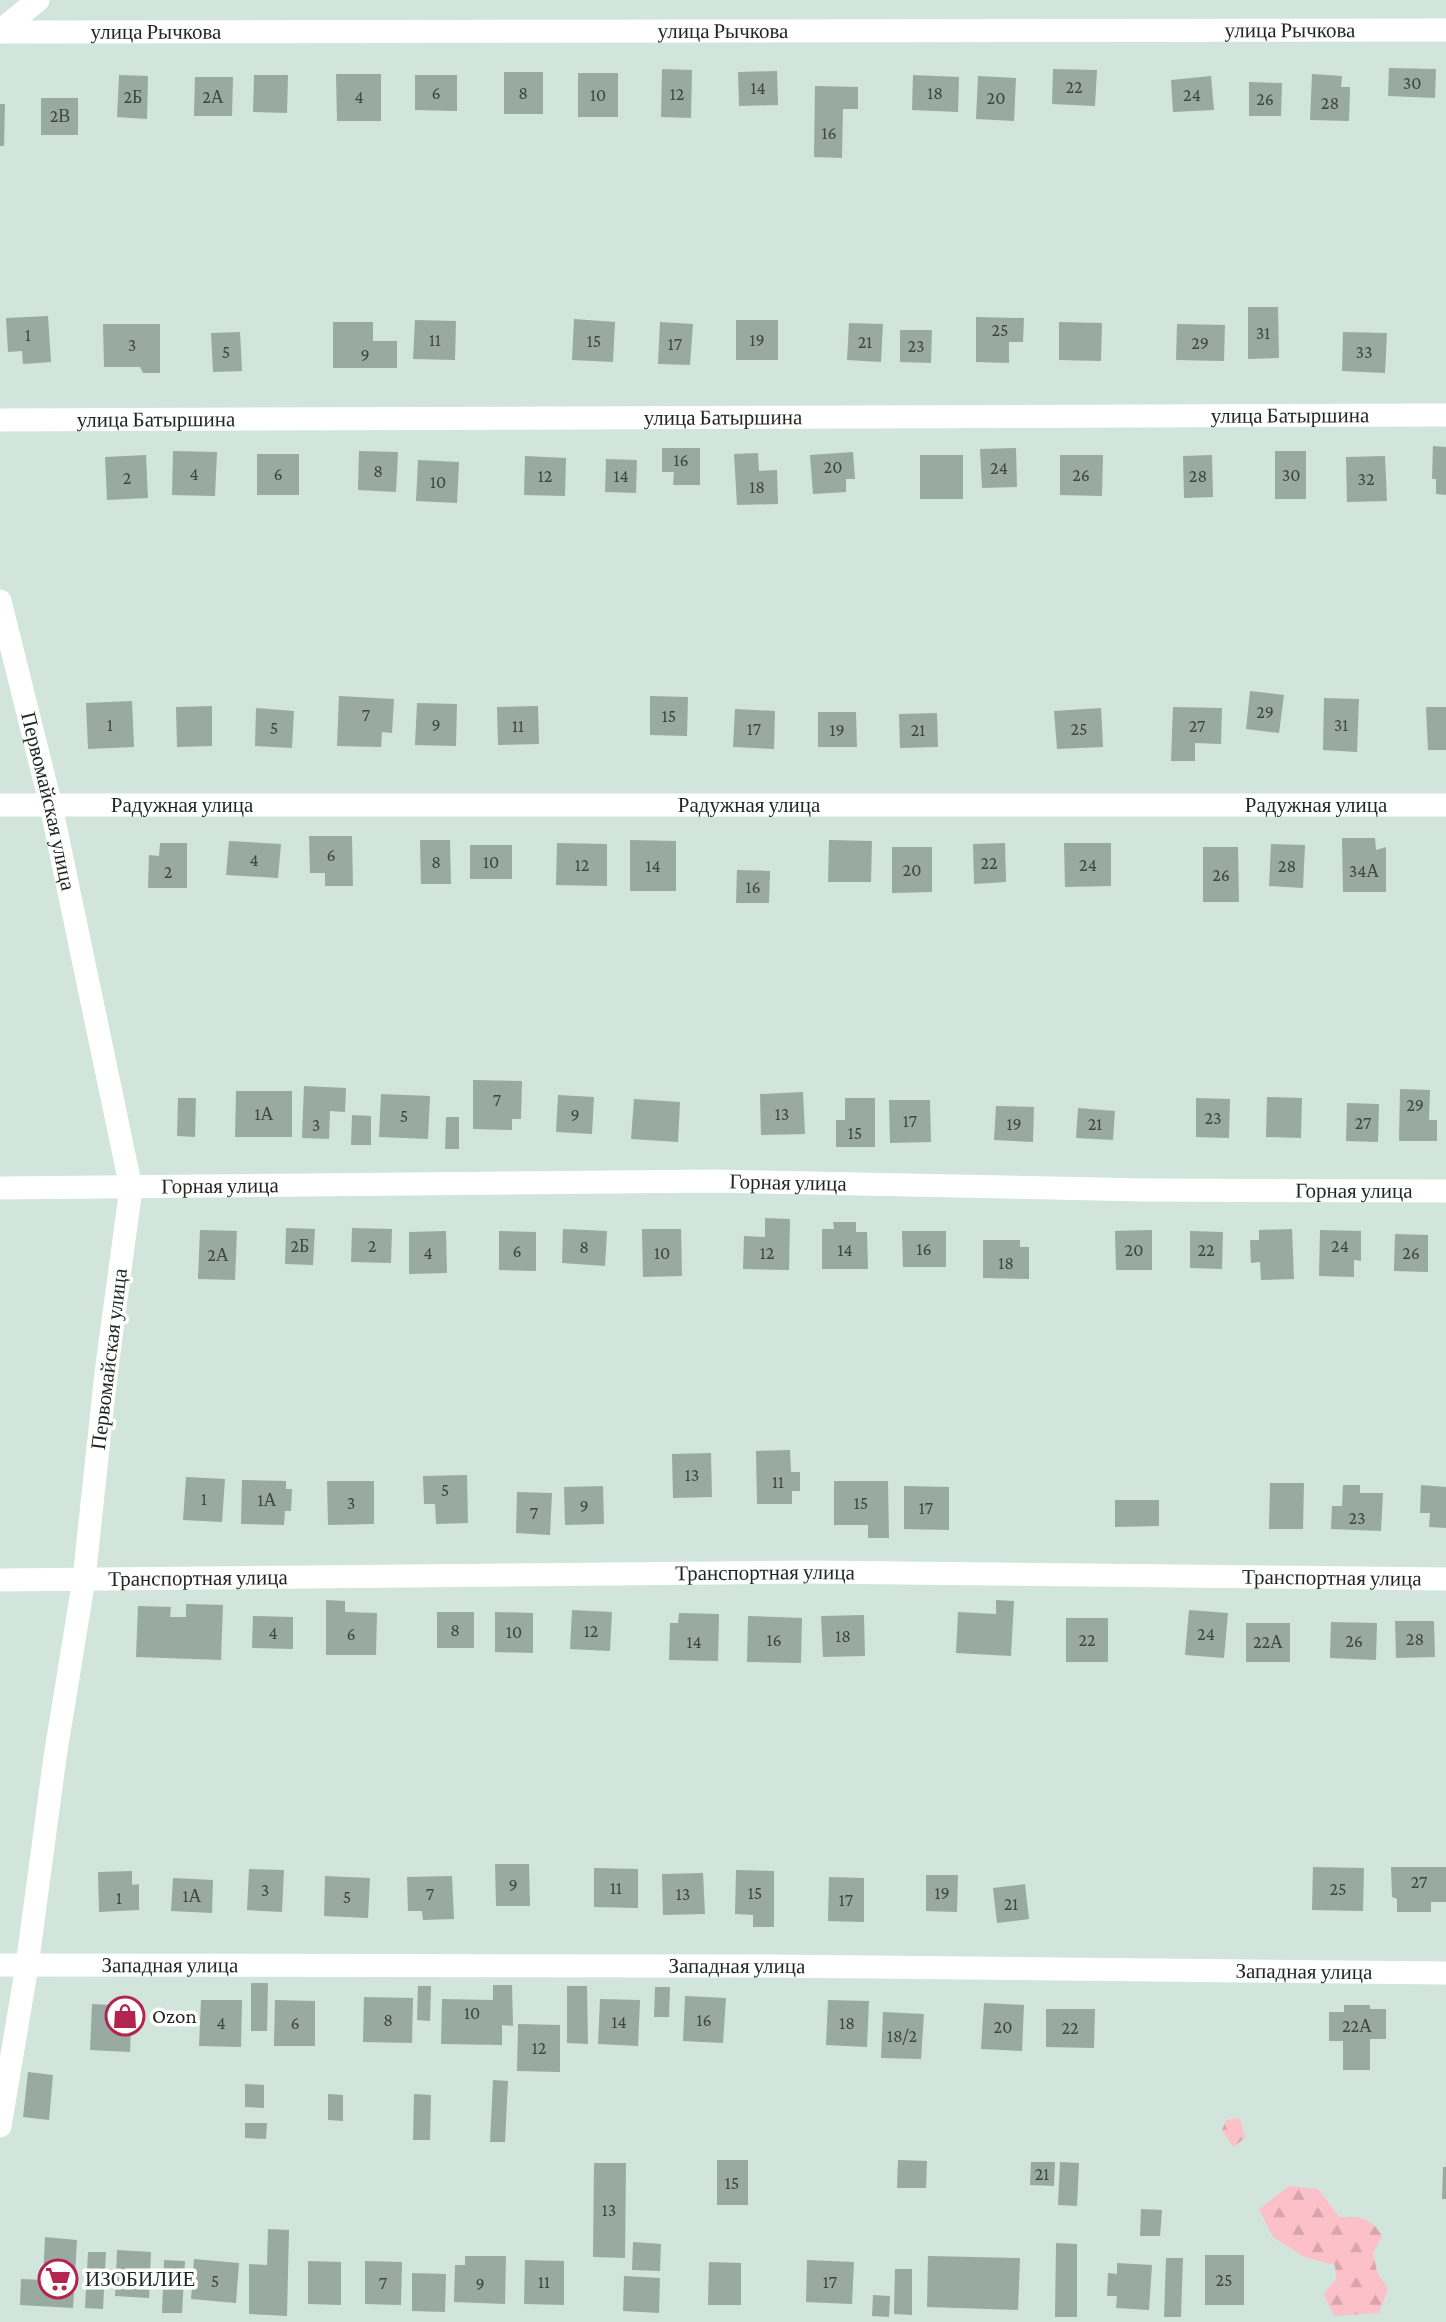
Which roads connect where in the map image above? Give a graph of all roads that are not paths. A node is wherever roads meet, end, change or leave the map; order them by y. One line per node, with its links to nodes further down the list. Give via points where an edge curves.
1 (38, 0): 3 (street)
2 (1446, 30): 3 (street, улица Рычкова)
3 (0, 32)
4 (1446, 415): 5 (street, улица Батыршина)
5 (0, 420)
6 (0, 601): 9 (street, Первомайская улица)
7 (0, 805): 9 (street, Радужная улица)
8 (1446, 805): 9 (street, Радужная улица)
9 (51, 806): 11 (street, Первомайская улица)
10 (0, 1188): 11 (street, Горная улица)
11 (131, 1188): 12 (street, Горная улица, via 715,1181); 15 (street, Первомайская улица)
12 (1446, 1191)
13 (1446, 1579): 15 (street, Транспортная улица, via 810,1572)
14 (0, 1580): 15 (street, Транспортная улица)
15 (84, 1580): 17 (street, Первомайская улица)
16 (0, 1965): 17 (street, Западная улица)
17 (27, 1966): 18 (street, Западная улица, via 785,1966); 19 (street, Первомайская улица)
18 (1446, 1973)
19 (0, 2126)

